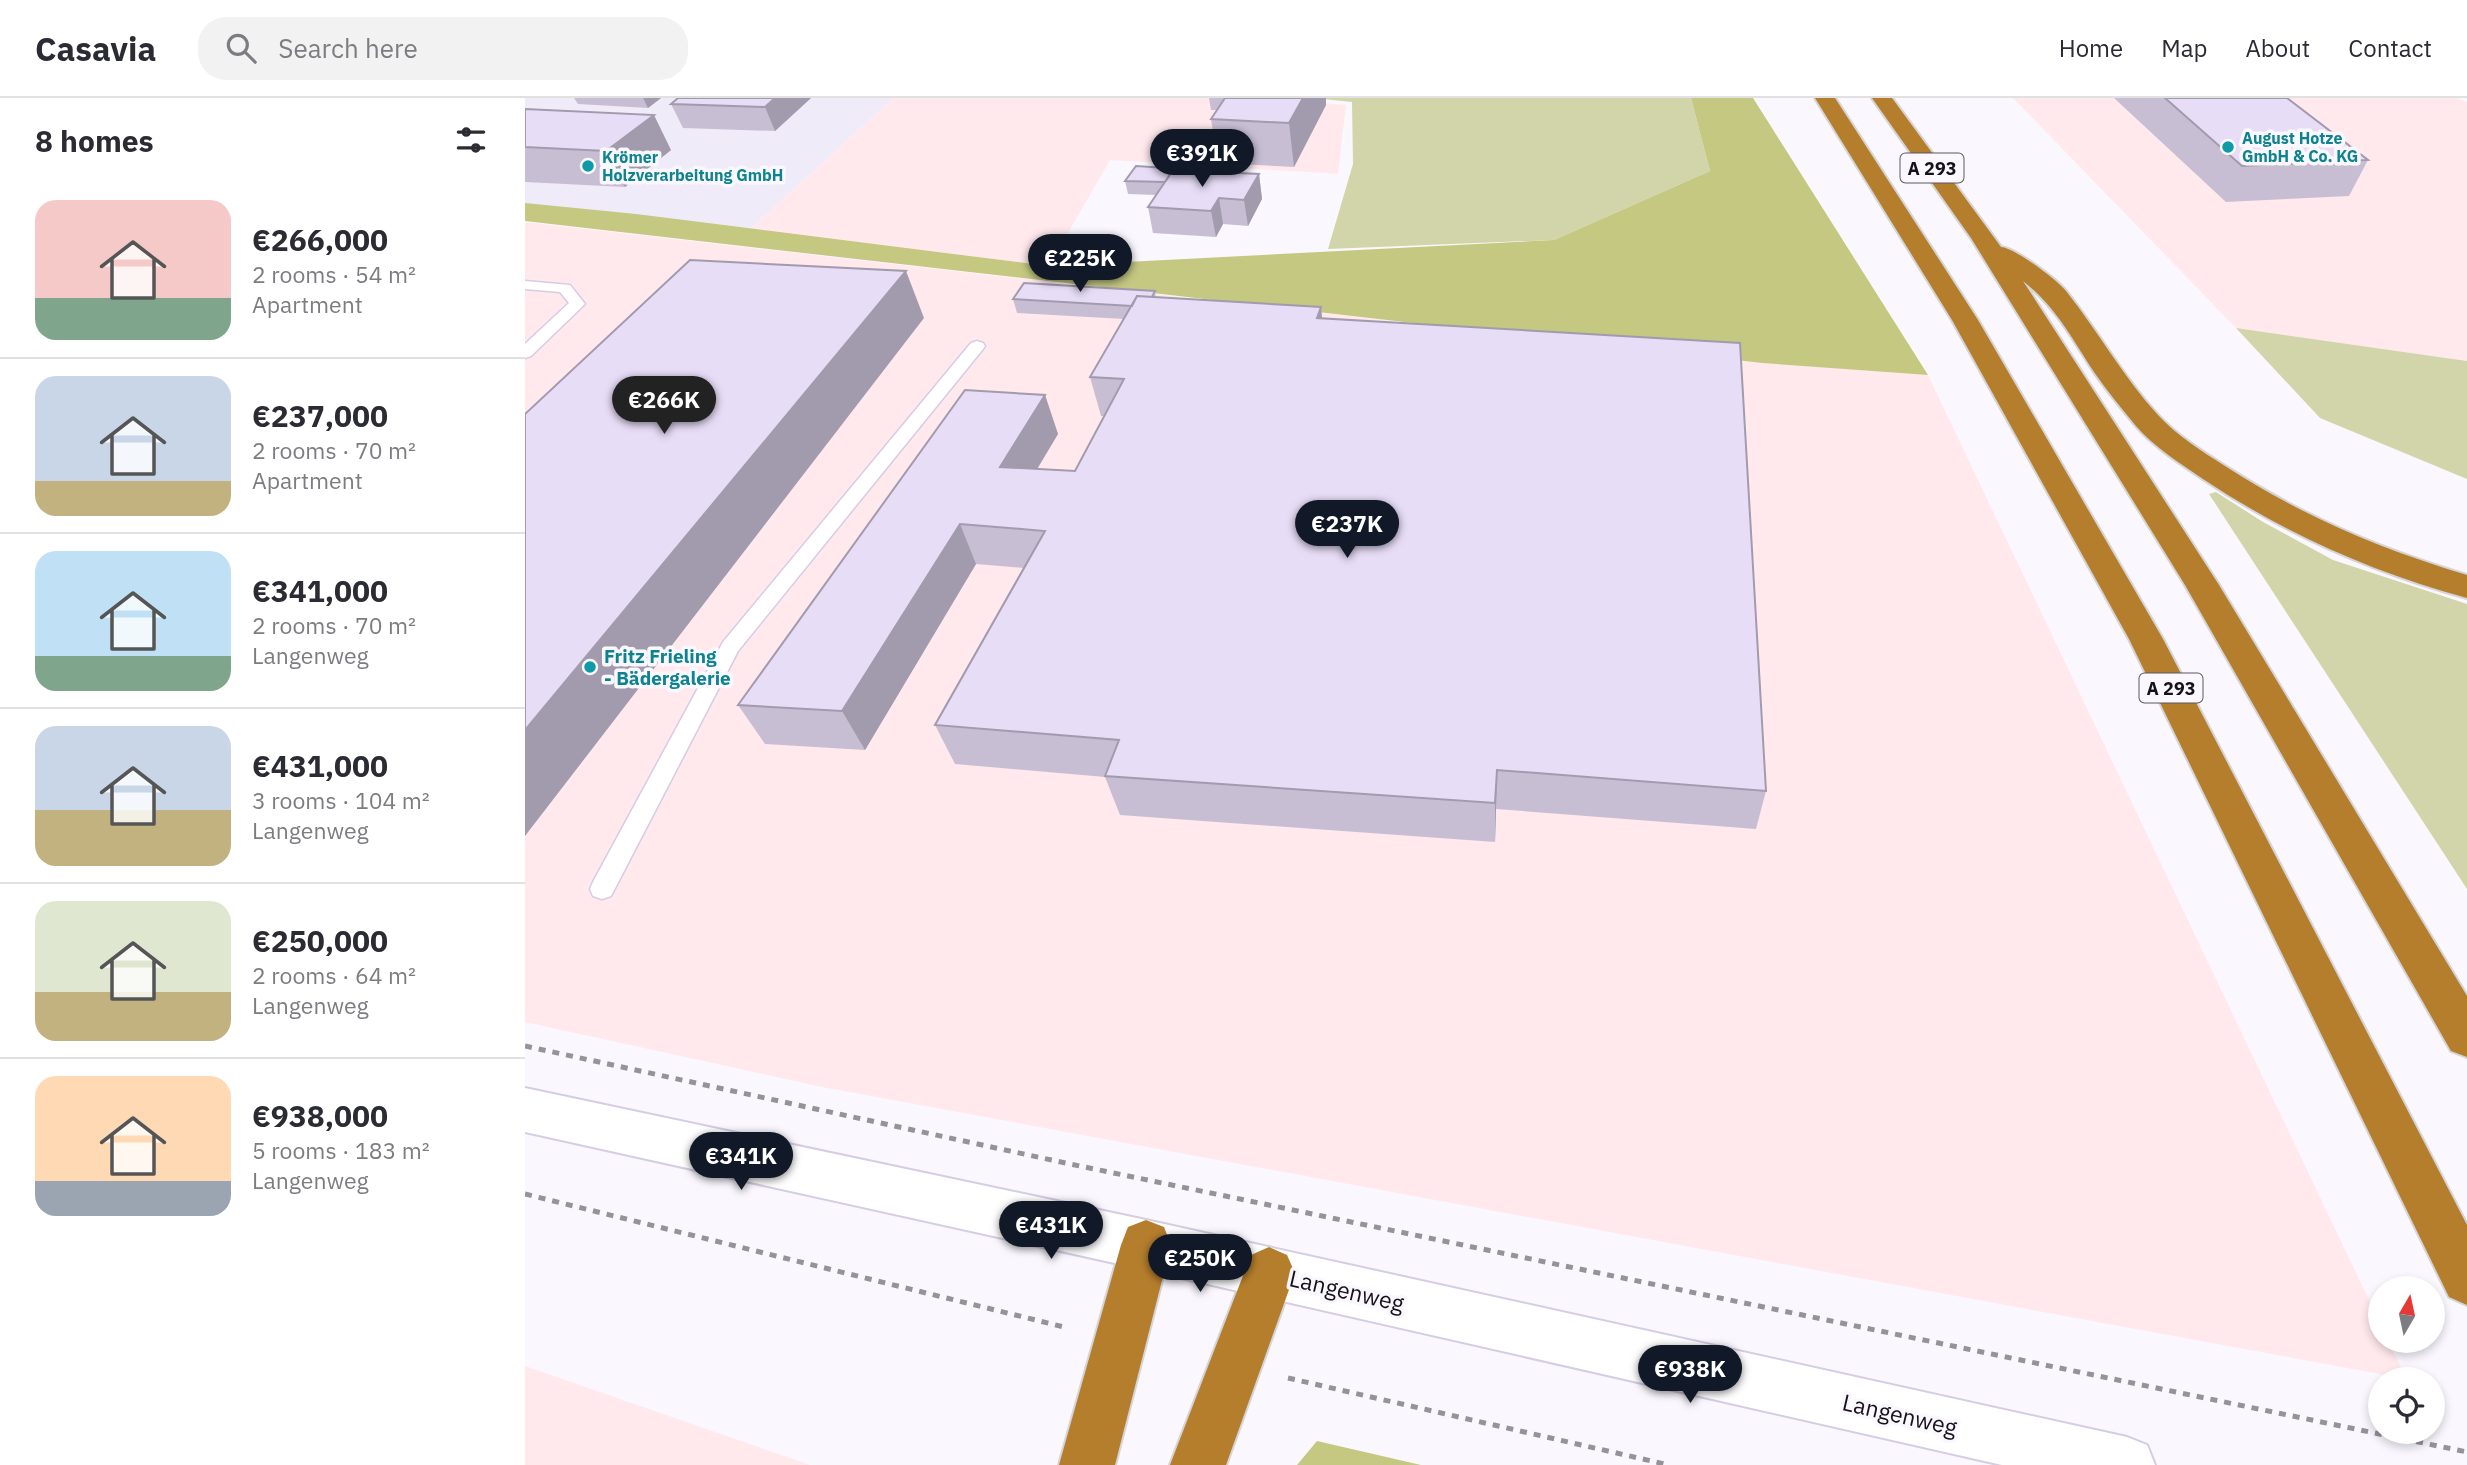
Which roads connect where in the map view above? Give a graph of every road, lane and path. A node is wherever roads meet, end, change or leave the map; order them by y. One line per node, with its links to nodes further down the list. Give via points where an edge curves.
1 (1825, 98): 14 (highway, A 293, via 1965,320 2146,639)
2 (1882, 98): 3 (highway, A 293)
3 (1982, 237): 7 (highway, via 2055,294 2149,423 2195,460 2265,506 2328,537); 9 (highway, A 293, via 2202,585)
4 (525, 285): 6 (lane, via 565,288 577,304)
5 (977, 346): 8 (lane, via 730,648)
6 (525, 353)
7 (2467, 587)
8 (602, 888)
9 (2467, 1037)
10 (525, 1046): 15 (path)
11 (525, 1110): 12 (street, Langenweg)
12 (1146, 1245): 13 (street, Langenweg); 16 (highway)
13 (1269, 1273): 17 (highway); 18 (street, Langenweg)
14 (2467, 1279)
15 (2467, 1452)
16 (1087, 1465)
17 (1198, 1465)
18 (2127, 1465)

